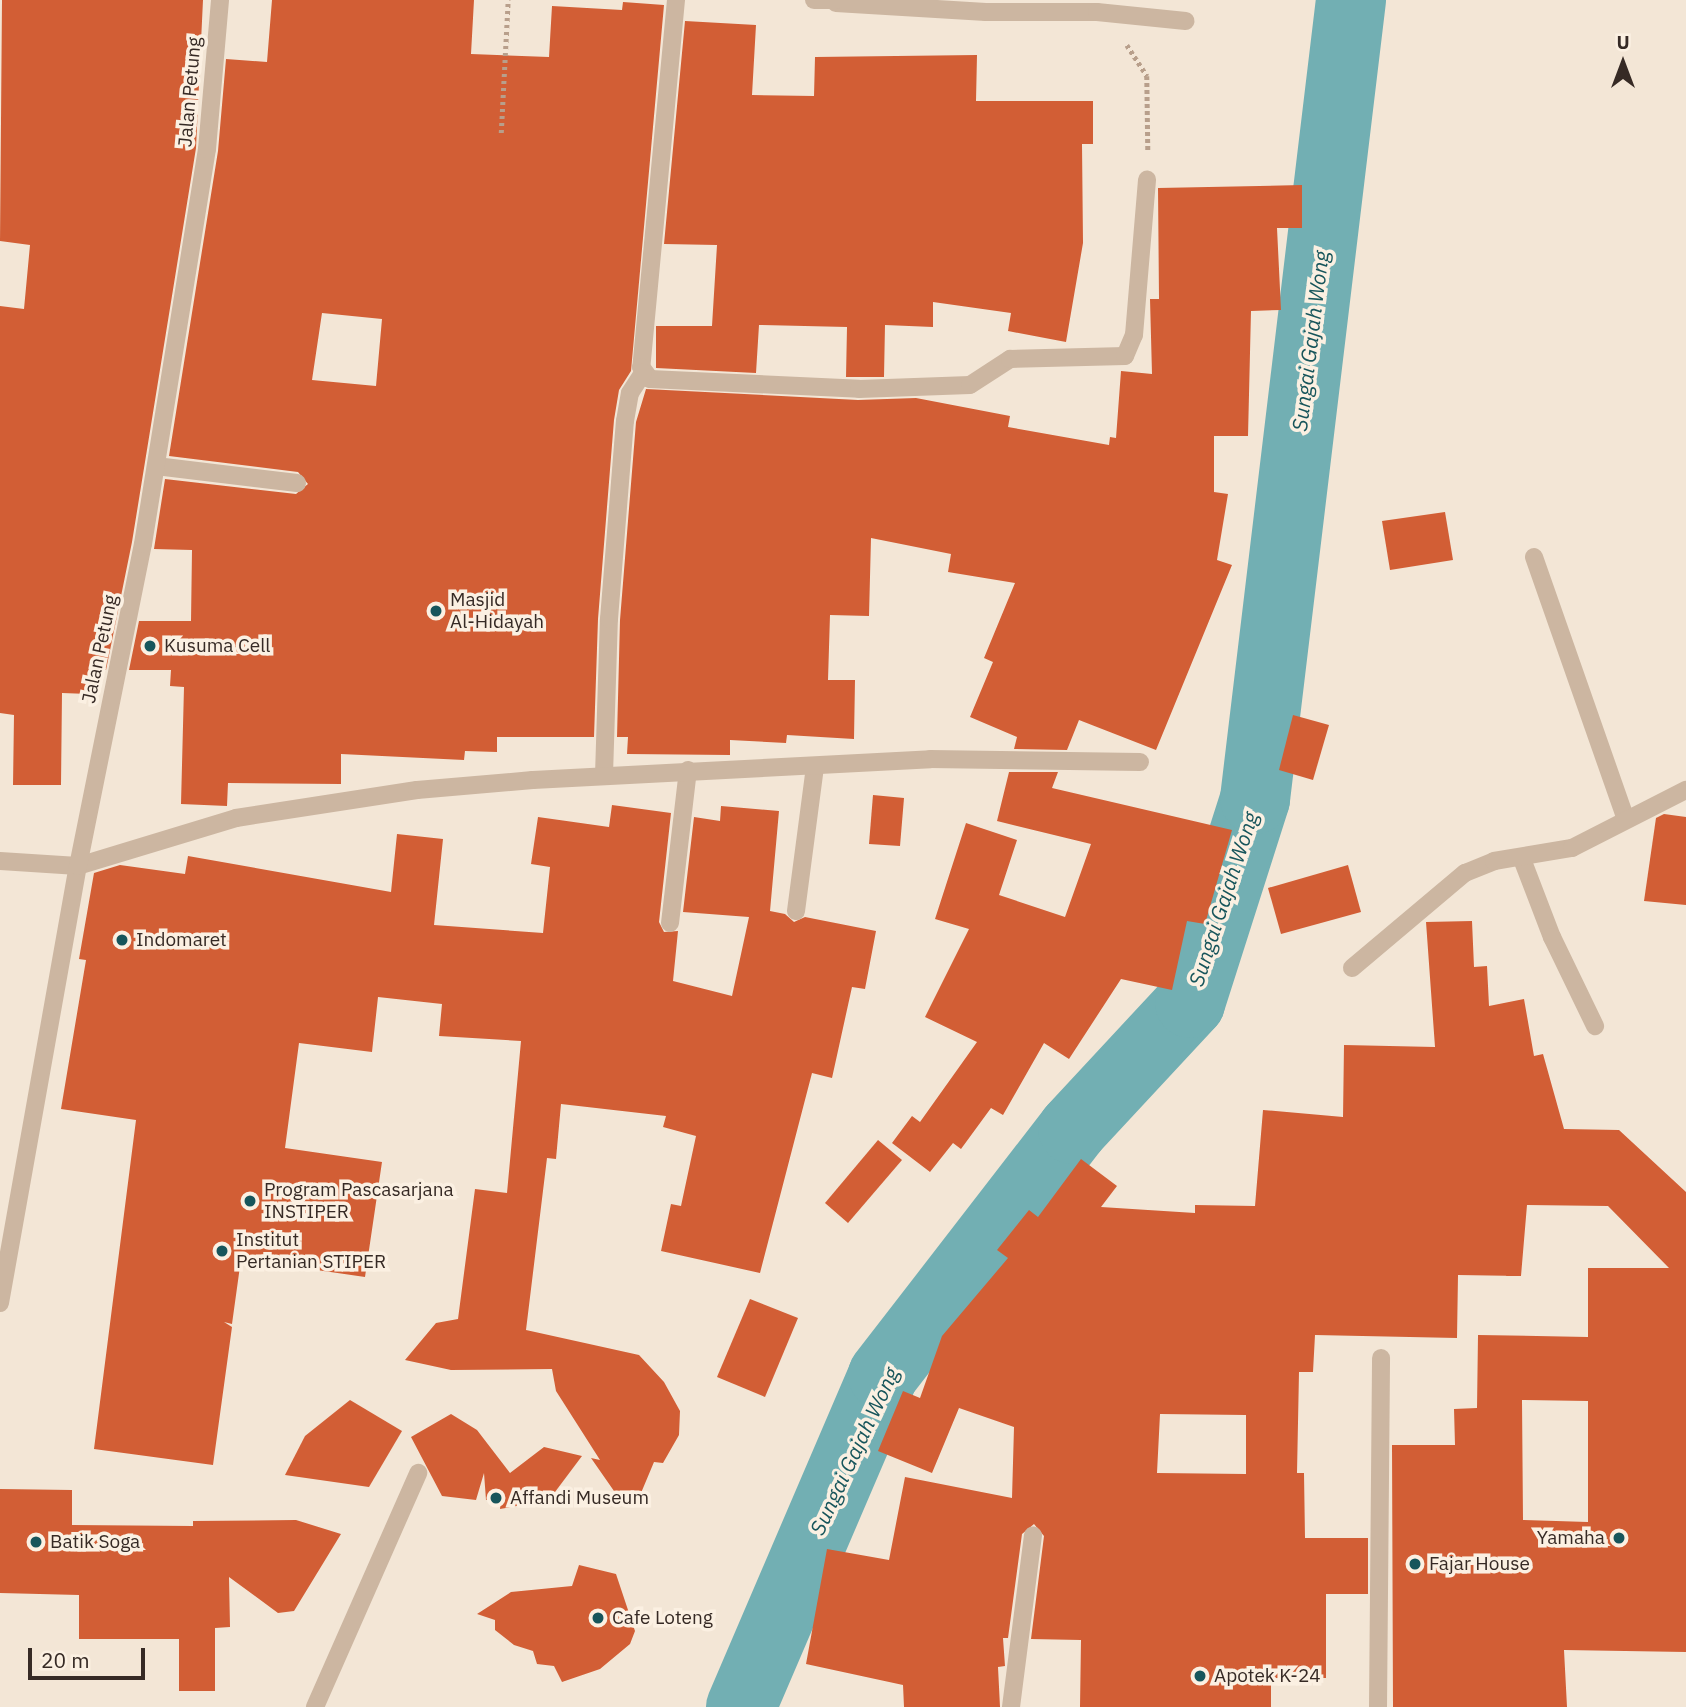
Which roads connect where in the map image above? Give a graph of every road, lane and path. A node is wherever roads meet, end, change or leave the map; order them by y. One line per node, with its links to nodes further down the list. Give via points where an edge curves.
1 (220, 0): 11 (street, Jalan Petung, via 207,149)
2 (508, 0): 8 (path)
3 (676, 0): 10 (street)
4 (814, 0): 5 (street)
5 (836, 1): 6 (street, via 986,12)
6 (1097, 12): 7 (street); 9 (path, via 1139,58 1147,76 1151,97)
7 (1186, 21)
8 (501, 133)
9 (1147, 180): 10 (street, via 1134,335 1125,356 1010,359 970,385 928,387 859,389 650,379)
10 (643, 373): 17 (street, via 631,393 625,421 609,619)
11 (156, 466): 12 (street); 22 (street, Jalan Petung)
12 (297, 483)
13 (1534, 557): 19 (street)
14 (1140, 762): 15 (street, via 930,759)
15 (815, 766): 16 (street); 23 (street)
16 (688, 770): 17 (street); 24 (street)
17 (604, 775): 22 (street, via 417,790 236,818)
18 (1686, 790): 19 (street)
19 (1626, 819): 20 (street, via 1572,848)
20 (1522, 859): 25 (street, via 1494,861 1465,873); 26 (street, via 1552,937)
21 (0, 861): 22 (street)
22 (78, 866): 27 (street, Jalan Petung)
23 (796, 911)
24 (670, 923)
25 (1352, 968)
26 (1595, 1026)
27 (0, 1303)
28 (1381, 1358): 33 (street)
29 (418, 1473): 31 (street)
30 (1033, 1535): 32 (street)
31 (315, 1707)
32 (1011, 1707)
33 (1378, 1707)

